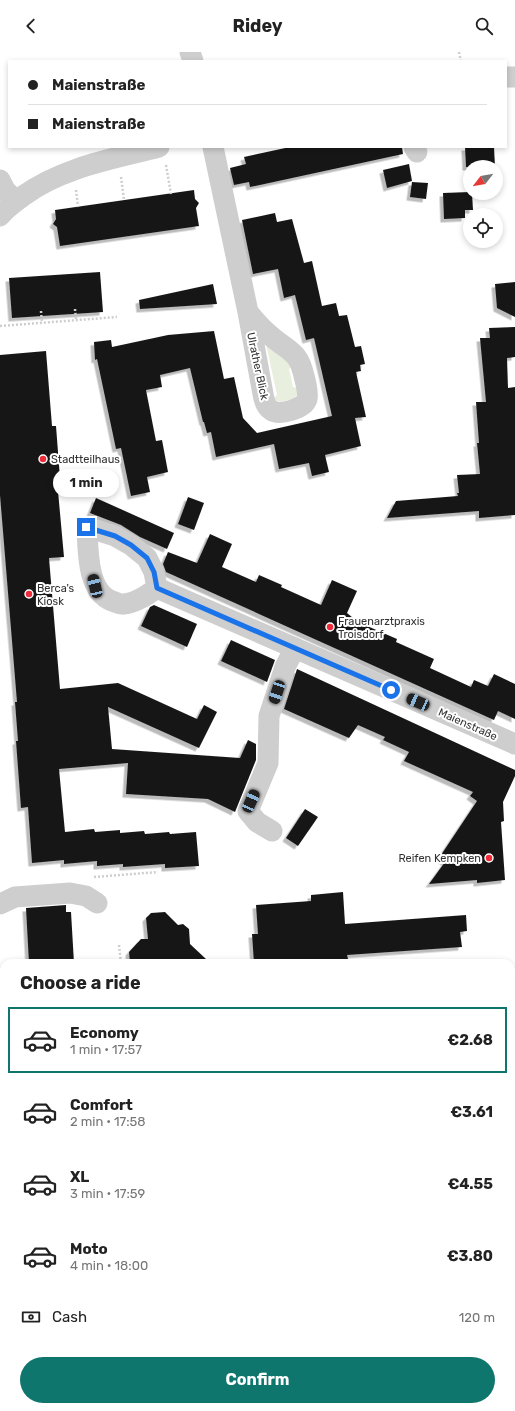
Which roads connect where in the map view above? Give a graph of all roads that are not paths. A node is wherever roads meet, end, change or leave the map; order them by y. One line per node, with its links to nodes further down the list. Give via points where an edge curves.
1 (213, 148): 6 (street)
2 (162, 155): 4 (street, via 73,170 42,183)
3 (0, 180): 4 (street, via 5,190)
4 (16, 201): 5 (street)
5 (0, 216)
6 (248, 312)
7 (157, 588): 8 (street, Maienstraße)
8 (294, 648): 9 (street, Maienstraße); 10 (street, via 269,716 268,763 248,811 257,822)
9 (515, 744)
10 (272, 831)
11 (96, 903): 12 (street, via 86,896 70,893 15,897)
12 (0, 904)

